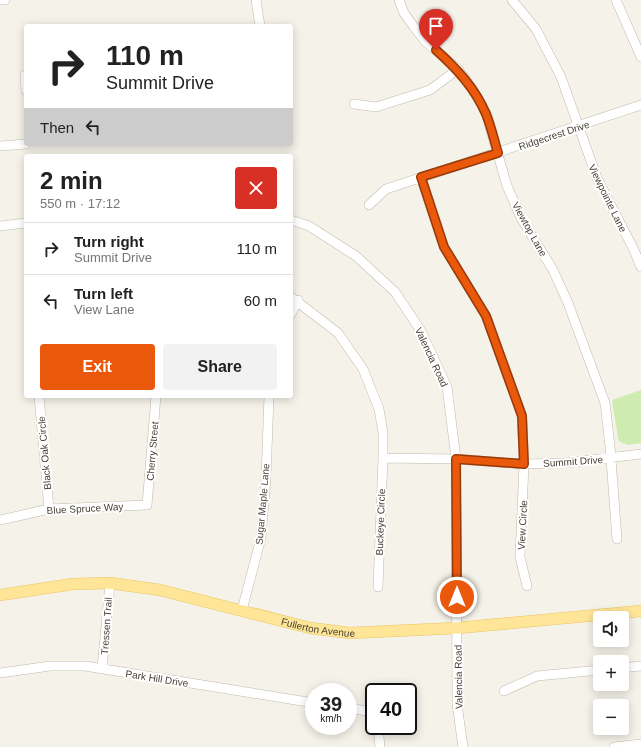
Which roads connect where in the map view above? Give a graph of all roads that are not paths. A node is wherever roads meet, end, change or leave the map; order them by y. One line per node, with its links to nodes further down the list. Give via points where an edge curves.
1 (0, 0): 2 (street)
2 (5, 0)
3 (256, 0): 7 (street)
4 (399, 0): 9 (street, Viewtop Lane, via 404,13 417,32)
5 (512, 0): 12 (street, Viewpointe Lane, via 536,29 561,77)
6 (616, 0): 8 (street)
7 (260, 24)
8 (641, 57)
9 (458, 69): 10 (street, via 430,90 376,107); 15 (street, Viewtop Lane, via 486,113)
10 (354, 104)
11 (641, 105): 12 (street, Ridgecrest Drive)
12 (578, 127): 15 (street, Ridgecrest Drive); 21 (street, Viewpointe Lane, via 596,178)
13 (24, 144): 14 (street)
14 (0, 146)
15 (498, 153): 16 (street, Ridgecrest Drive); 28 (street, Viewtop Lane, via 507,186 521,218 553,270 568,303 605,403)
16 (421, 177): 17 (street, Ridgecrest Drive, via 386,189); 30 (street, View Circle, via 444,247 486,316 520,408)
17 (369, 205)
18 (293, 221): 29 (street, Valencia Road, via 309,226 356,256 395,292 421,331 447,387)
19 (24, 223): 20 (street)
20 (0, 226)
21 (641, 267)
22 (294, 299): 27 (street, Buckeye Circle, via 338,333 363,369 379,409 383,433)
23 (39, 398): 32 (street, Black Oak Circle)
24 (156, 398): 31 (street, Cherry Street)
25 (269, 398): 39 (street, Sugar Maple Lane, via 261,538)
26 (641, 454): 28 (street, Summit Drive)
27 (383, 458): 29 (street, Summit Drive); 37 (street, Buckeye Circle)
28 (611, 458): 30 (street, Summit Drive); 34 (street, Viewtop Lane)
29 (456, 459): 30 (street, Summit Drive); 41 (street, Valencia Road)
30 (524, 464): 36 (street, View Circle, via 520,557)
31 (147, 505): 32 (street, Blue Spruce Way)
32 (49, 509): 33 (street, Blue Spruce Way)
33 (0, 520)
34 (617, 538)
35 (110, 583): 38 (main road, Fullerton Avenue, via 73,584); 39 (main road, Fullerton Avenue, via 160,590); 44 (street, Tressen Trail)
36 (527, 586)
37 (378, 587)
38 (0, 595)
39 (242, 610): 41 (main road, Fullerton Avenue, via 310,628 350,633)
40 (641, 611): 41 (main road, Fullerton Avenue)
41 (457, 628): 52 (street, Valencia Road, via 457,704)
42 (641, 666): 43 (street)
43 (629, 667)
44 (102, 669): 46 (street, Park Hill Drive, via 50,666); 48 (street, Park Hill Drive)
45 (593, 671): 47 (street, via 537,676)
46 (0, 673)
47 (504, 691)
48 (305, 702)
49 (379, 735): 51 (street)
50 (641, 744): 53 (street)
51 (380, 747)
52 (463, 747)
53 (614, 747)

